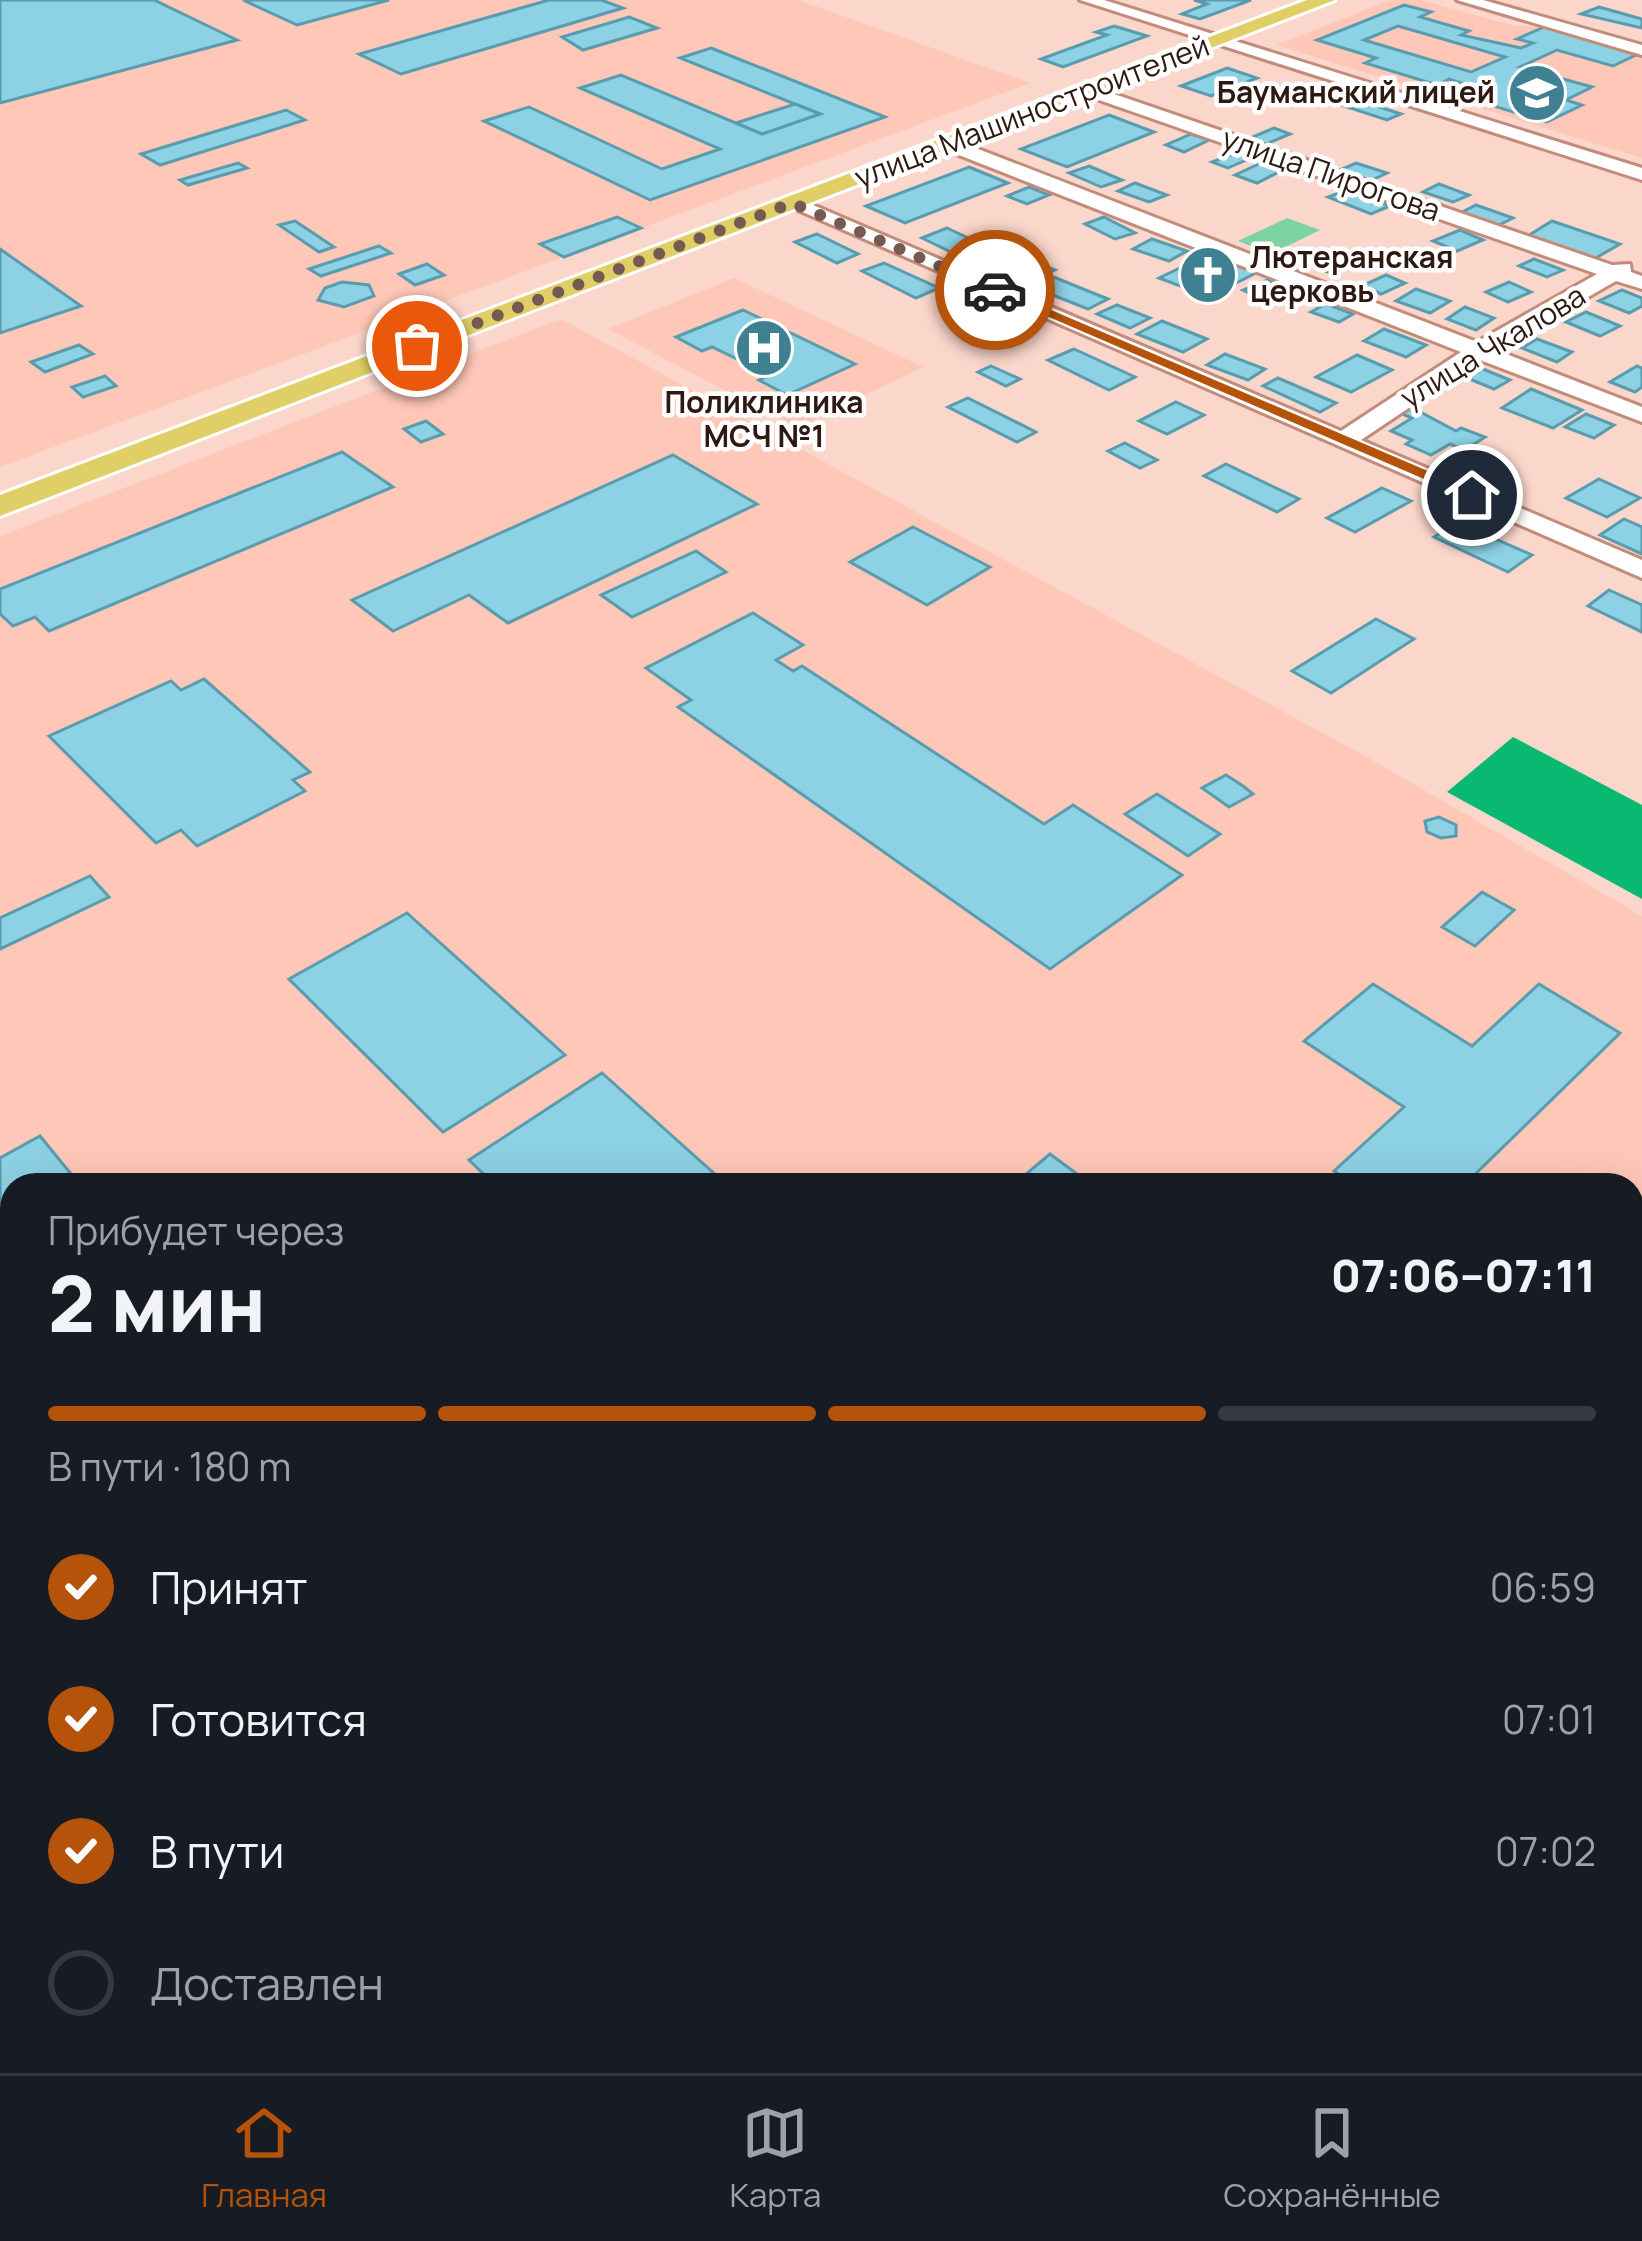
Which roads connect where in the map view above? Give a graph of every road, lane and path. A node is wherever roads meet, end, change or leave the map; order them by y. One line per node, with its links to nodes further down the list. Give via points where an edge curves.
1 (1088, 0): 4 (street)
2 (1324, 0): 4 (main road, улица Машиностроителей)
3 (1465, 0): 5 (street)
4 (1219, 40): 6 (main road, улица Машиностроителей); 8 (street)
5 (1642, 50)
6 (1088, 90): 7 (main road, улица Машиностроителей); 11 (street, улица Пирогова)
7 (948, 144): 9 (main road, улица Машиностроителей); 13 (street)
8 (1642, 174)
9 (792, 203): 15 (street); 16 (main road, улица Машиностроителей)
10 (1642, 256): 11 (street, улица Чкалова)
11 (1614, 273): 12 (street, улица Пирогова); 13 (street, улица Чкалова)
12 (1642, 283)
13 (1478, 351): 14 (street); 15 (street, улица Чкалова)
14 (1642, 416)
15 (1345, 439): 17 (street)
16 (0, 506)
17 (1642, 570)

